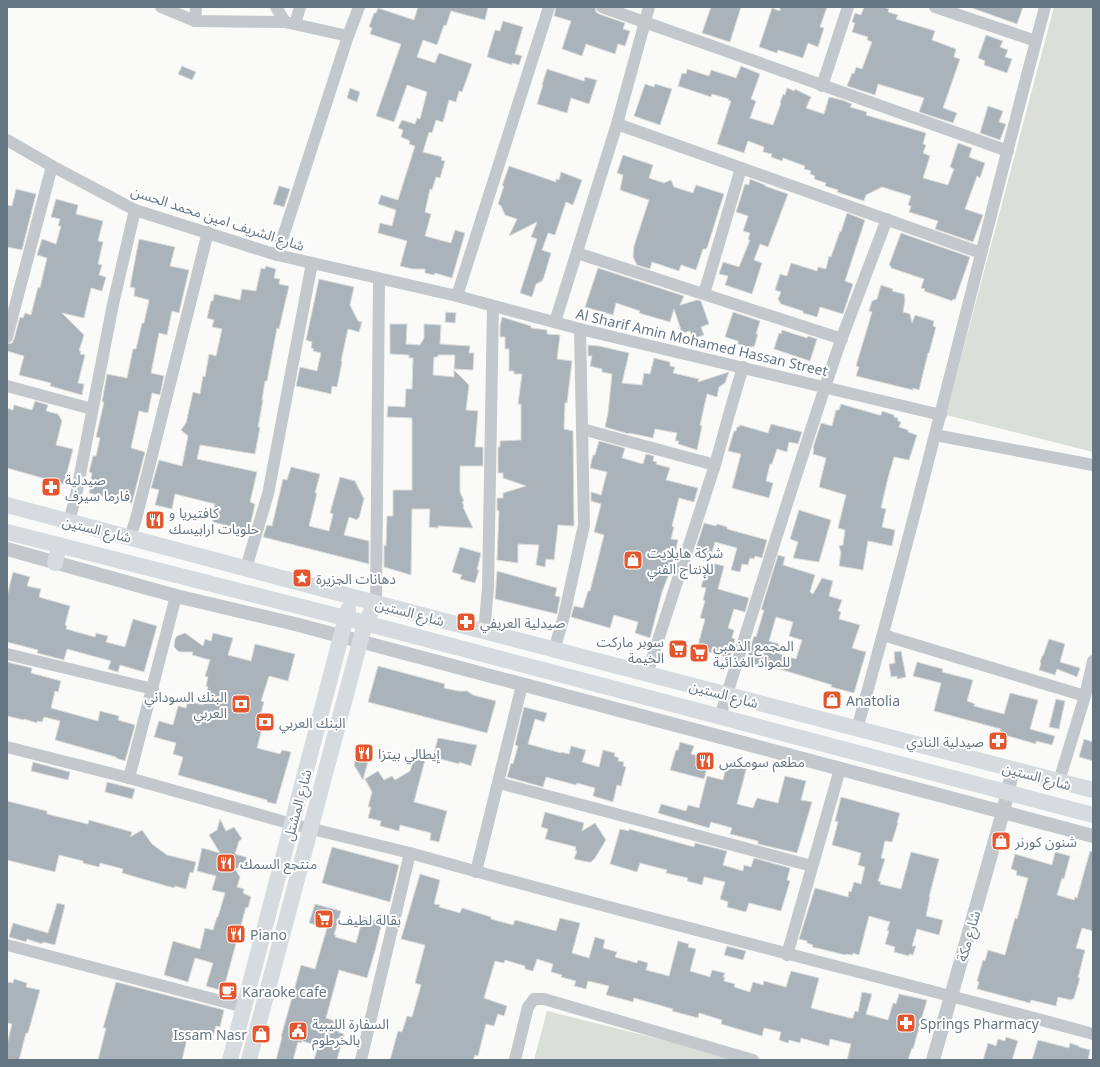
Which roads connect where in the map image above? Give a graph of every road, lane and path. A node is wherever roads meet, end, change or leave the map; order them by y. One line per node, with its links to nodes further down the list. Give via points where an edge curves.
1 (161, 7): 12 (street)
2 (196, 7): 12 (street)
3 (276, 7): 14 (street)
4 (300, 7): 14 (street)
5 (359, 7): 15 (street)
6 (549, 7): 32 (street)
7 (602, 7): 13 (street)
8 (649, 7): 13 (street)
9 (848, 7): 17 (street)
10 (935, 7): 16 (street)
11 (1045, 7): 16 (street)
12 (195, 21): 14 (street)
13 (644, 22): 17 (street); 18 (street)
14 (290, 23): 15 (street)
15 (348, 36): 28 (street)
16 (1036, 41): 20 (street)
17 (822, 86): 20 (street)
18 (617, 124): 22 (street); 26 (street)
19 (7, 140): 21 (street, شارع الشريف امين محمد الحسن)
20 (1008, 151): 27 (street)
21 (52, 166): 23 (street, شارع الشريف امين محمد الحسن); 36 (street)
22 (741, 168): 24 (street); 31 (street)
23 (135, 210): 25 (street, شارع الشريف امين محمد الحسن); 41 (street)
24 (887, 219): 27 (street); 37 (street)
25 (208, 232): 28 (street, شارع الشريف امين محمد الحسن); 50 (street)
26 (577, 253): 31 (street); 34 (street)
27 (981, 253): 42 (street)
28 (277, 255): 29 (street, شارع الشريف امين محمد الحسن)
29 (312, 263): 30 (street, شارع الشريف امين محمد الحسن); 54 (street, via 268,494)
30 (379, 279): 32 (street, شارع الشريف امين محمد الحسن); 57 (street)
31 (704, 294): 37 (street)
32 (457, 296): 33 (street, Al Sharif Amin Mohamed Hassan Street)
33 (493, 306): 34 (street, Al Sharif Amin Mohamed Hassan Street); 60 (street, via 488,588)
34 (555, 322): 35 (street, Al Sharif Amin Mohamed Hassan Street)
35 (580, 329): 38 (street, Al Sharif Amin Mohamed Hassan Street); 43 (street)
36 (7, 337)
37 (842, 339): 40 (street)
38 (744, 367): 40 (street, Al Sharif Amin Mohamed Hassan Street); 45 (street)
39 (7, 386): 41 (street)
40 (826, 387): 42 (street, Al Sharif Amin Mohamed Hassan Street); 71 (street)
41 (92, 409): 48 (street)
42 (941, 414): 44 (street)
43 (582, 430): 45 (street); 64 (street, via 584,525)
44 (935, 435): 46 (street); 61 (street)
45 (715, 465): 67 (street)
46 (1093, 465)
47 (7, 505): 48 (main road, شارع الستين)
48 (69, 522): 50 (main road, شارع الستين)
49 (7, 532): 51 (main road, شارع الستين)
50 (130, 537): 54 (main road, شارع الستين)
51 (59, 545): 53 (main road); 58 (main road, شارع الستين)
52 (7, 550): 53 (street)
53 (55, 562): 55 (street)
54 (246, 568): 56 (main road, شارع الستين)
55 (176, 596): 62 (street); 70 (street)
56 (352, 596): 57 (main road, شارع الستين); 58 (main road, شارع المشتل)
57 (376, 603): 59 (main road, شارع المشتل); 60 (main road, شارع الستين)
58 (346, 619): 59 (main road, شارع الستين); 62 (main road, شارع المشتل)
59 (365, 624): 63 (main road, شارع المشتل); 73 (main road, شارع الستين)
60 (484, 632): 64 (main road, شارع الستين)
61 (883, 635): 72 (street); 75 (street)
62 (341, 637): 63 (street); 86 (main road, شارع المشتل)
63 (360, 642): 68 (street); 87 (main road, شارع المشتل)
64 (554, 650): 67 (main road, شارع الستين)
65 (7, 654): 70 (street)
66 (1093, 661): 72 (street)
67 (647, 674): 69 (main road, شارع الستين)
68 (522, 685): 77 (street); 81 (street)
69 (689, 685): 71 (main road, شارع الستين); 73 (main road)
70 (153, 688): 79 (street)
71 (727, 695): 74 (street); 75 (main road, شارع الستين)
72 (1085, 696): 80 (street)
73 (684, 707): 74 (main road, شارع الستين)
74 (720, 717): 83 (main road, شارع الستين)
75 (857, 729): 78 (main road, شارع الستين)
76 (7, 747): 79 (street)
77 (840, 769): 84 (street); 90 (street)
78 (1013, 769): 80 (main road, شارع الستين); 83 (street, شارع مكة)
79 (129, 778): 86 (street)
80 (1059, 781): 82 (main road, شارع الستين)
81 (499, 783): 90 (street); 91 (street)
82 (1093, 790)
83 (1007, 793): 84 (street, شارع مكة); 85 (main road, شارع الستين)
84 (1003, 812): 88 (street); 94 (street, شارع مكة)
85 (1093, 815)
86 (292, 824): 87 (street); 95 (main road, شارع المشتل)
87 (311, 828): 89 (street); 98 (main road, شارع المشتل)
88 (1093, 836)
89 (410, 853): 91 (street); 99 (street)
90 (812, 866): 93 (street)
91 (476, 872): 93 (street)
92 (7, 946): 95 (street)
93 (787, 955): 94 (street)
94 (951, 996): 96 (street); 102 (street, شارع مكة)
95 (244, 1006): 97 (main road, شارع المشتل)
96 (1093, 1034)
97 (230, 1060)
98 (249, 1060)
99 (361, 1060)
100 (515, 1060): 101 (street, via 528,1007 534,999 544,998)
101 (754, 1060)
102 (933, 1060)

